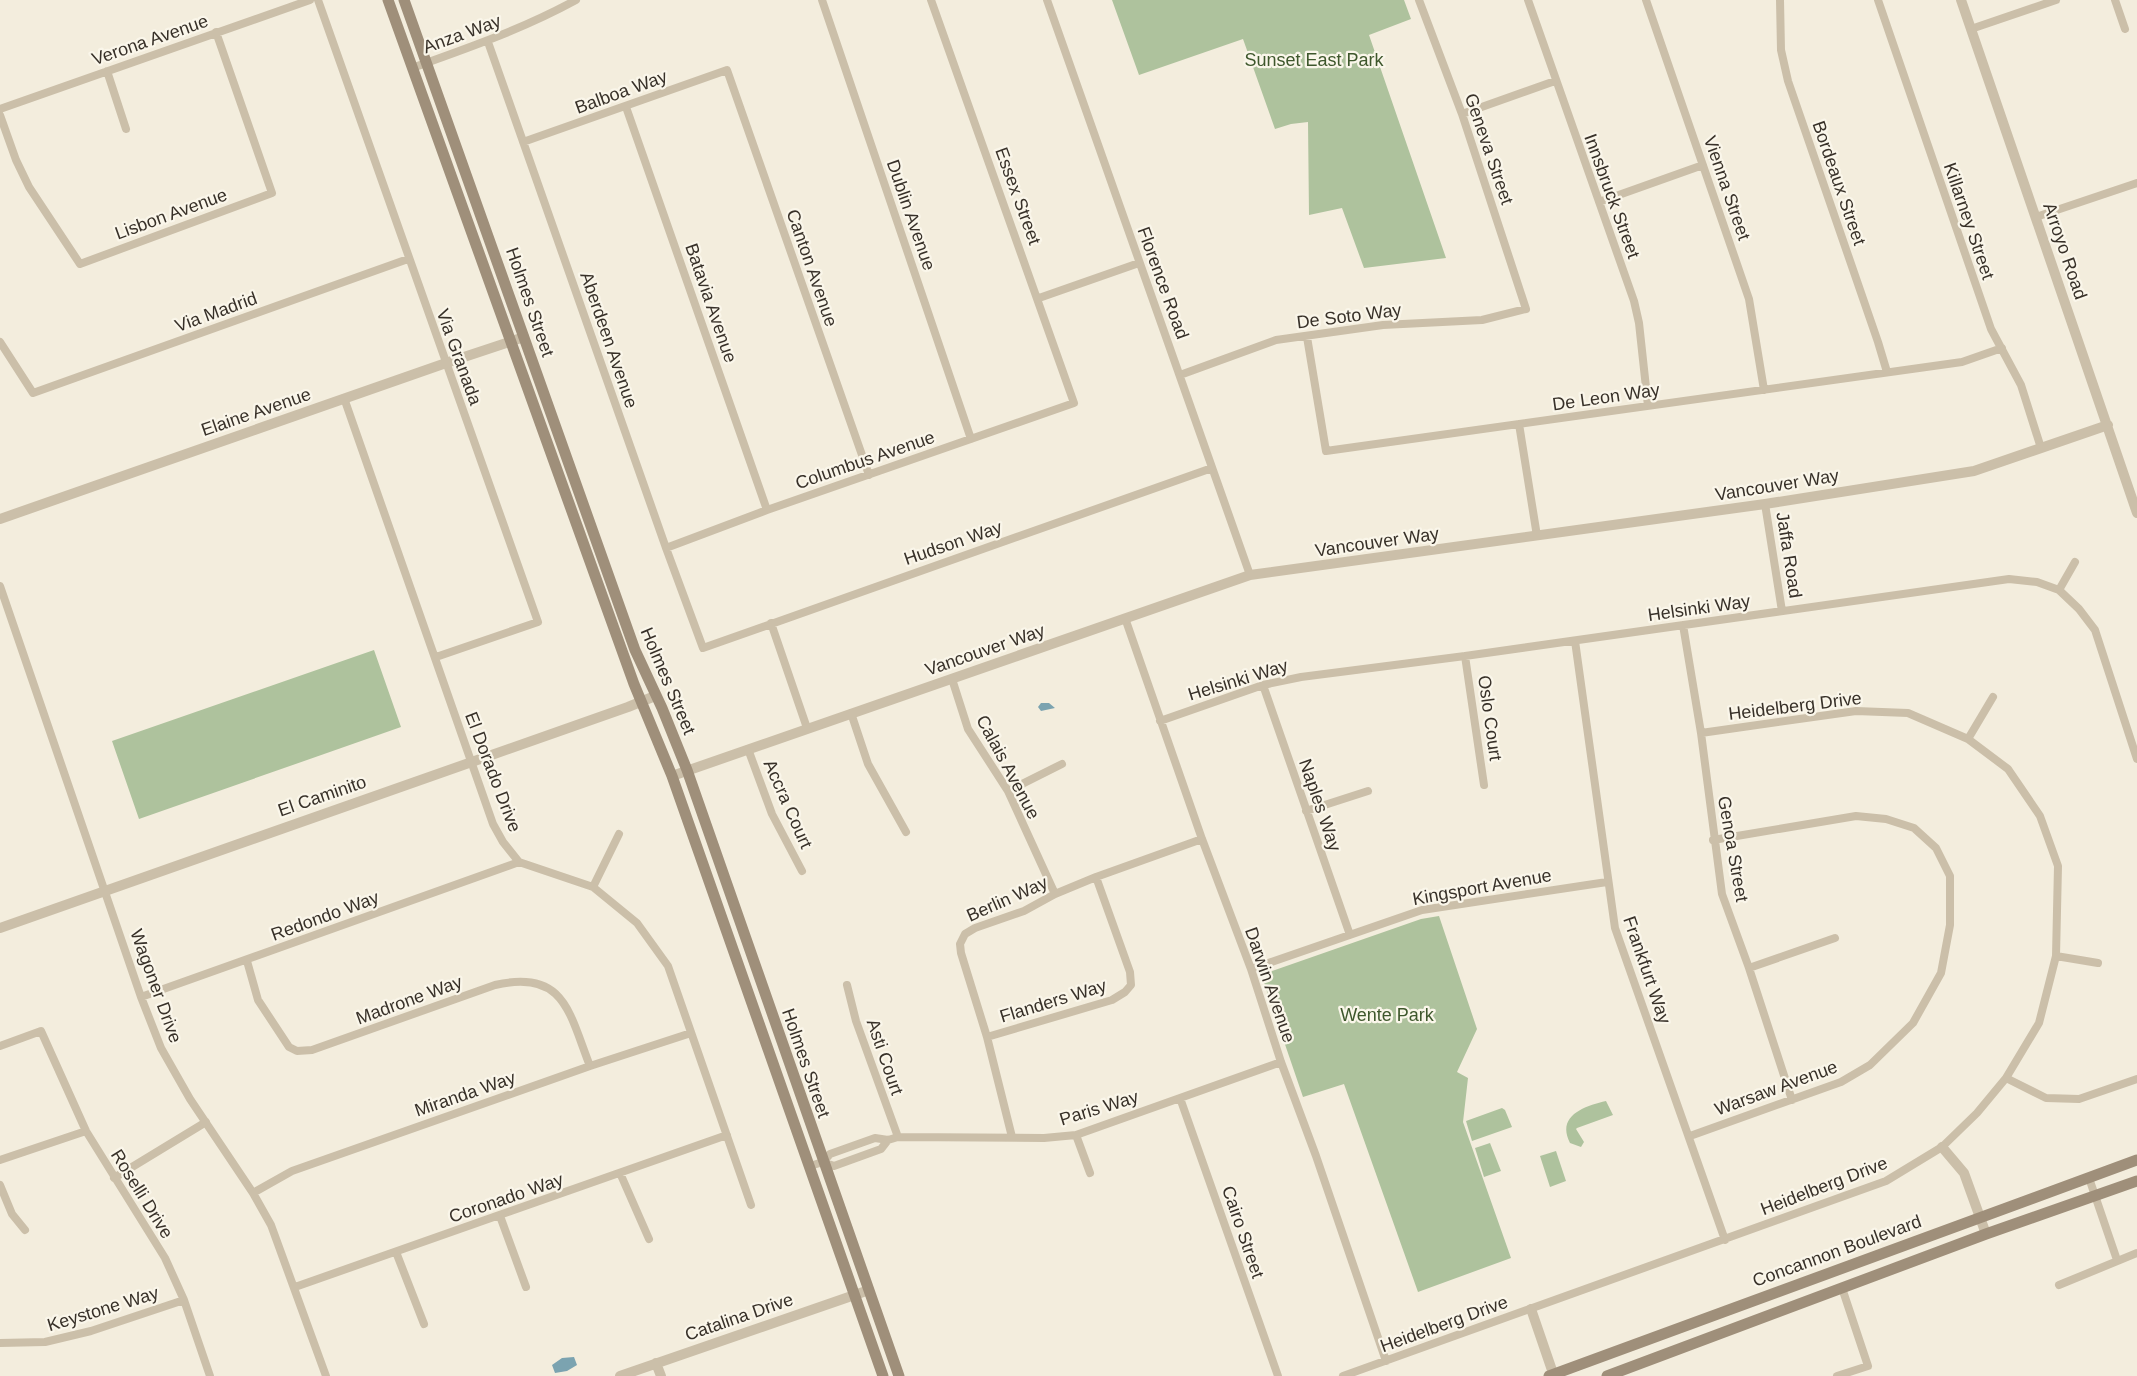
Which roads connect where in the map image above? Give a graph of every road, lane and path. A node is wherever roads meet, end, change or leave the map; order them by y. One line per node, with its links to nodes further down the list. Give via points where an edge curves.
1 (310, 0): 19 (street, Verona Avenue)
2 (318, 0): 36 (street, Via Granada)
3 (388, 0): 22 (main road, Holmes Street)
4 (404, 0): 21 (main road, Holmes Street)
5 (576, 0): 20 (street, Anza Way, via 542,19)
6 (822, 0): 54 (street, Dublin Avenue)
7 (932, 0): 38 (street, Essex Street)
8 (1047, 0): 37 (street, Florence Road)
9 (1419, 0): 28 (street, Geneva Street)
10 (1528, 0): 25 (street, Innsbruck Street)
11 (1646, 0): 32 (street, Vienna Street)
12 (1780, 0): 46 (street, Bordeaux Street, via 1781,50 1788,81)
13 (1878, 0): 44 (street, Killarney Street, via 1990,329)
14 (1961, 0): 17 (street, Arroyo Road)
15 (2056, 0): 17 (street)
16 (2115, 0): 18 (street)
17 (1971, 29): 35 (street, Arroyo Road)
18 (2125, 29)
19 (216, 32): 24 (street, Verona Avenue); 29 (street, Lisbon Avenue, via 272,193 80,264 29,187)
20 (488, 42): 21 (street, Anza Way); 31 (street, Aberdeen Avenue)
21 (428, 62): 22 (street, Anza Way); 40 (main road, Holmes Street)
22 (412, 68): 43 (main road, Holmes Street)
23 (727, 70): 26 (street, Balboa Way); 57 (street, Canton Avenue)
24 (107, 71): 27 (street, Verona Avenue); 30 (street)
25 (1555, 81): 28 (street); 34 (street, Innsbruck Street)
26 (626, 107): 31 (street, Balboa Way); 59 (street, Batavia Avenue)
27 (0, 109)
28 (1462, 114): 39 (street, Geneva Street)
29 (0, 115)
30 (126, 129)
31 (524, 142): 63 (street, Aberdeen Avenue)
32 (1703, 166): 34 (street); 48 (street, Vienna Street, via 1749,299)
33 (2137, 183): 35 (street)
34 (1599, 202): 51 (street, Innsbruck Street, via 1634,301)
35 (2036, 217): 53 (street, Arroyo Road)
36 (408, 259): 42 (street, Via Madrid, via 34,394); 45 (street, Via Granada)
37 (1139, 263): 38 (street); 47 (street, Florence Road)
38 (1039, 298): 50 (street, Essex Street)
39 (1526, 309): 41 (street, De Soto Way, via 1482,320 1383,325)
40 (524, 337): 43 (street, Elaine Avenue); 78 (main road, Holmes Street, via 635,650)
41 (1307, 337): 47 (street, De Soto Way, via 1276,340); 52 (street, De Leon Way, via 1326,451)
42 (0, 342)
43 (510, 342): 45 (street, Elaine Avenue); 80 (main road, Holmes Street)
44 (2002, 348): 46 (street, De Leon Way, via 1962,362); 55 (street, Killarney Street, via 2021,385)
45 (446, 363): 49 (street, Elaine Avenue); 75 (street, Via Granada, via 538,622)
46 (1887, 372): 48 (street, De Leon Way)
47 (1180, 375): 56 (street, Florence Road)
48 (1764, 390): 51 (street, De Leon Way)
49 (344, 398): 61 (street, Elaine Avenue); 75 (street, El Dorado Drive)
50 (1074, 403): 54 (street, Columbus Avenue)
51 (1648, 406): 52 (street, De Leon Way)
52 (1519, 424): 62 (street)
53 (2108, 425): 55 (street, Vancouver Way); 60 (street, Arroyo Road)
54 (971, 439): 57 (street, Columbus Avenue)
55 (2042, 448): 58 (street, Vancouver Way, via 1974,470)
56 (1212, 468): 65 (street, Florence Road); 70 (street, Hudson Way)
57 (869, 475): 59 (street, Columbus Avenue)
58 (1765, 504): 62 (street, Vancouver Way); 68 (street, Jaffa Road)
59 (767, 510): 63 (street, Columbus Avenue)
60 (2137, 513)
61 (0, 519)
62 (1537, 536): 65 (street, Vancouver Way)
63 (666, 548): 73 (street, Aberdeen Avenue)
64 (2075, 562): 67 (street)
65 (1250, 575): 69 (street, Vancouver Way)
66 (0, 586): 105 (street, Wagoner Drive)
67 (2059, 590): 68 (street, Helsinki Way, via 2037,582 2008,580); 87 (street, Helsinki Way, via 2095,630)
68 (1782, 611): 71 (street, Helsinki Way)
69 (1125, 618): 76 (street, Vancouver Way); 82 (street, Darwin Avenue)
70 (771, 623): 73 (street, Hudson Way); 83 (street)
71 (1683, 625): 72 (street, Helsinki Way); 84 (street, Genoa Street)
72 (1575, 640): 74 (street, Helsinki Way); 103 (street, Frankfurt Way)
73 (703, 648)
74 (1465, 656): 77 (street, Helsinki Way, via 1301,677); 92 (street, Oslo Court)
75 (436, 657): 88 (street, El Dorado Drive)
76 (952, 679): 81 (street, Vancouver Way); 94 (street, Calais Avenue, via 968,728)
77 (1263, 685): 82 (street, Helsinki Way); 95 (street, Naples Way)
78 (655, 696): 80 (street, El Caminito); 90 (main road, Holmes Street)
79 (1993, 697): 85 (street)
80 (642, 702): 88 (street, El Caminito); 91 (main road, Holmes Street)
81 (851, 713): 83 (street, Vancouver Way); 96 (street, via 868,764)
82 (1160, 721): 98 (street, Darwin Avenue)
83 (807, 728): 86 (street, Vancouver Way)
84 (1701, 733): 85 (street, Heidelberg Drive, via 1856,710 1908,713); 99 (street, Genoa Street)
85 (1968, 739): 110 (street, Heidelberg Drive, via 2008,769 2040,816 2058,866)
86 (748, 749): 90 (street, Vancouver Way); 101 (street, Accra Court, via 772,814)
87 (2137, 759)
88 (470, 762): 100 (street, El Dorado Drive, via 493,824 502,842); 105 (street, El Caminito)
89 (1062, 764): 94 (street)
90 (687, 770): 91 (street, Vancouver Way); 137 (main road, Holmes Street)
91 (672, 776): 138 (main road, Holmes Street)
92 (1484, 785)
93 (1368, 791): 95 (street)
94 (1008, 792): 106 (street, Calais Avenue)
95 (1306, 812): 108 (street, Naples Way)
96 (906, 832)
97 (619, 834): 104 (street)
98 (1202, 839): 102 (street, Berlin Way); 114 (street, Darwin Avenue)
99 (1713, 840): 113 (street, Genoa Street, via 1722,894); 125 (street, Warsaw Avenue, via 1856,816 1886,819 1914,828 1936,848 1950,876 1950,925 1941,973 1913,1023 1870,1065 1841,1082)
100 (519, 862): 104 (street); 111 (street, Redondo Way)
101 (802, 871)
102 (1096, 876): 106 (street, Berlin Way); 118 (street, Flanders Way, via 1130,972 1131,985 1112,1000)
103 (1607, 882): 108 (street, Kingsport Avenue, via 1422,910); 130 (street, Frankfurt Way, via 1615,928)
104 (594, 887): 117 (street, via 637,923 668,966)
105 (105, 890): 107 (street, El Caminito); 116 (street, Wagoner Drive)
106 (1055, 894): 118 (street, Berlin Way, via 1024,911 975,928 965,934 960,944)
107 (1, 924)
108 (1350, 935): 114 (street, Kingsport Avenue)
109 (1834, 938): 113 (street)
110 (2056, 956): 112 (street); 122 (street, Heidelberg Drive, via 2039,1023)
111 (247, 960): 116 (street, Redondo Way); 121 (street, Madrone Way, via 258,1000 289,1047 296,1051 312,1050 515,980 537,983 555,992 566,1005)
112 (2098, 963)
113 (1750, 968): 125 (street, Genoa Street)
114 (1251, 969): 120 (street, Darwin Avenue)
115 (847, 985): 131 (street, Asti Court, via 856,1022)
116 (141, 997): 126 (street, Wagoner Drive, via 161,1048)
117 (692, 1033): 121 (street, Miranda Way); 128 (street)
118 (987, 1037): 132 (street, Berlin Way)
119 (0, 1046): 127 (street, Roselli Drive, via 41,1032)
120 (1281, 1062): 124 (street, Paris Way); 167 (street, Darwin Avenue)
121 (590, 1066): 145 (street, Miranda Way, via 292,1171)
122 (2006, 1078): 123 (street, via 2046,1098 2079,1099); 134 (street, Heidelberg Drive, via 1977,1113)
123 (2137, 1079)
124 (1180, 1098): 129 (street, Paris Way); 176 (street, Cairo Street)
125 (1792, 1100): 130 (street, Warsaw Avenue)
126 (206, 1122): 141 (street); 145 (street, Wagoner Drive)
127 (86, 1131): 135 (street); 141 (street, Roselli Drive)
128 (727, 1135): 139 (street, Coronado Way); 147 (street)
129 (1076, 1135): 132 (street, Paris Way); 140 (street)
130 (1690, 1136): 153 (street, Frankfurt Way)
131 (898, 1137): 132 (street, Paris Way); 133 (street, Paris Way)
132 (1012, 1137)
133 (888, 1140): 137 (street, Paris Way, via 875,1138 830,1154); 137 (street, Paris Way, via 881,1149 834,1166)
134 (1942, 1146): 149 (street, via 1964,1173); 153 (street, Heidelberg Drive, via 1886,1181)
135 (0, 1160)
136 (2137, 1160): 142 (main road, Concannon Boulevard)
137 (823, 1162): 138 (street, Paris Way); 161 (main road, Holmes Street)
138 (810, 1166): 162 (main road, Holmes Street)
139 (620, 1173): 148 (street, Coronado Way); 152 (street)
140 (1090, 1173)
141 (114, 1178): 163 (street, Roselli Drive, via 165,1258)
142 (2089, 1178): 146 (street); 149 (main road, Concannon Boulevard)
143 (2137, 1181): 146 (main road, Concannon Boulevard)
144 (0, 1185): 150 (street, via 12,1214)
145 (253, 1193): 158 (street, Wagoner Drive, via 271,1225)
146 (2095, 1197): 151 (main road, Concannon Boulevard); 156 (street)
147 (751, 1205)
148 (500, 1216): 154 (street, Coronado Way); 159 (street)
149 (1980, 1217): 151 (street); 169 (main road, Concannon Boulevard)
150 (25, 1230)
151 (1986, 1234): 160 (main road, Concannon Boulevard)
152 (649, 1239)
153 (1725, 1240): 164 (street, Heidelberg Drive)
154 (396, 1252): 158 (street, Coronado Way); 165 (street)
155 (2137, 1253): 156 (street)
156 (2117, 1260): 157 (street)
157 (2059, 1285)
158 (295, 1287): 171 (street, Wagoner Drive)
159 (526, 1287)
160 (1842, 1288): 178 (main road, Concannon Boulevard); 179 (street, via 1868,1366)
161 (869, 1290): 162 (street, Catalina Drive); 175 (main road, Holmes Street)
162 (854, 1296): 168 (street, Catalina Drive); 174 (main road, Holmes Street)
163 (184, 1300): 166 (street, Keystone Way, via 91,1331 45,1342); 170 (street, Roselli Drive)
164 (1531, 1309): 167 (street, Heidelberg Drive); 169 (street)
165 (424, 1324)
166 (0, 1343)
167 (1386, 1361): 177 (street, Heidelberg Drive)
168 (656, 1363): 172 (street, Catalina Drive); 173 (street)
169 (1552, 1375)
170 (210, 1376)
171 (326, 1376)
172 (620, 1376)
173 (661, 1376)
174 (883, 1376)
175 (899, 1376)
176 (1278, 1376)
177 (1343, 1376)
178 (1607, 1376)
179 (1837, 1376)

